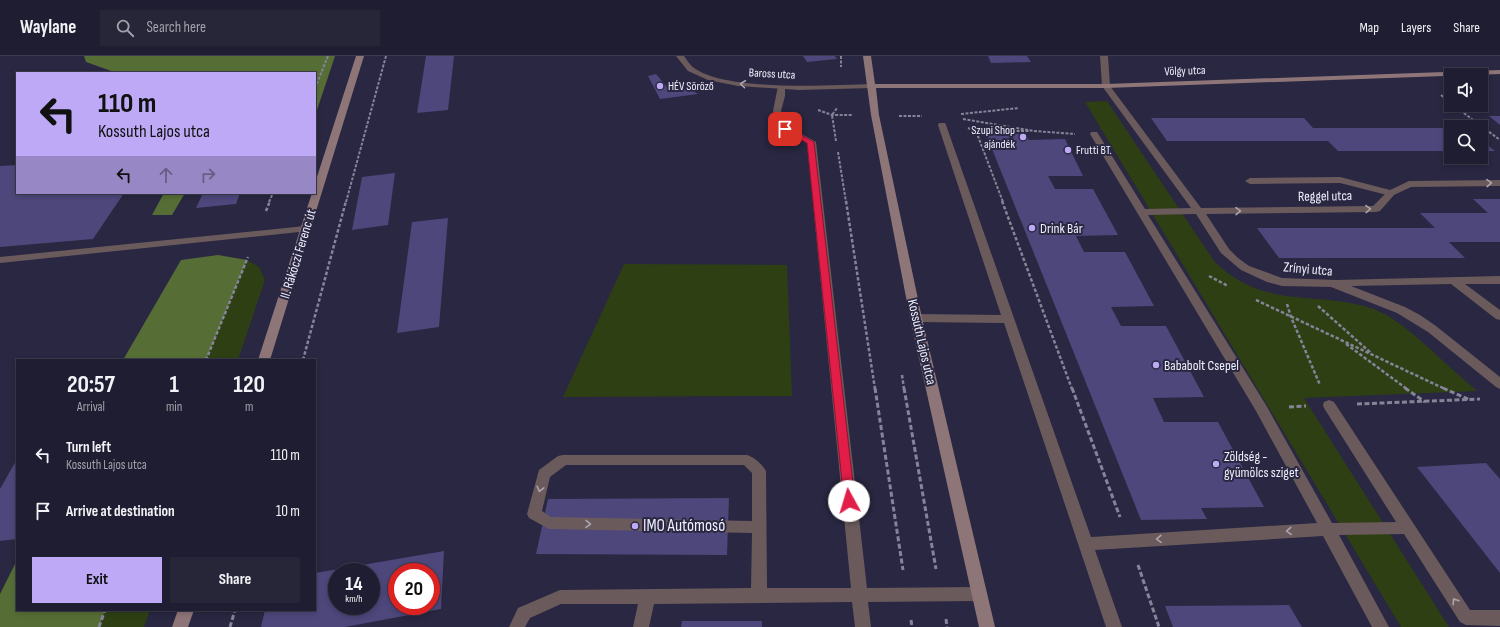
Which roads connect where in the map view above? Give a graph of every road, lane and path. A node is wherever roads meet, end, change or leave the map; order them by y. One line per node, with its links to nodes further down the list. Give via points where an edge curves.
1 (328, 56): 8 (path)
2 (360, 56): 30 (street, II. Rákóczi Ferenc út)
3 (386, 56): 49 (path)
4 (680, 56): 11 (street, Baross utca, one-way to 4, via 711,78 682,62)
5 (867, 56): 9 (street, Kossuth Lajos utca)
6 (1104, 56): 10 (street)
7 (1500, 72): 10 (street, Völgy utca)
8 (316, 86)
9 (872, 86): 10 (street, Völgy utca); 11 (street, Baross utca); 43 (street, Kossuth Lajos utca, via 875,115)
10 (1106, 86): 29 (street, Zrínyi utca)
11 (781, 88): 64 (street, via 777,111 785,129 811,142)
12 (1019, 108): 15 (path)
13 (850, 112): 17 (path)
14 (1463, 112): 24 (path)
15 (957, 114)
16 (832, 115): 61 (path)
17 (853, 115)
18 (956, 118): 22 (path)
19 (942, 125): 44 (street)
20 (962, 125): 21 (path)
21 (976, 131): 22 (path); 59 (path)
22 (1038, 131): 23 (path, via 1052,134)
23 (1094, 134): 28 (street)
24 (1500, 140)
25 (1250, 181): 27 (street, via 1340,180)
26 (1500, 183): 27 (street, Reggel utca, one-way to 26, via 1410,184)
27 (1391, 193): 29 (street, Reggel utca, one-way to 27, via 1376,209)
28 (1143, 212): 29 (street, Reggel utca); 31 (street)
29 (1199, 212): 35 (street, Zrínyi utca, via 1234,260 1258,275)
30 (306, 229): 32 (street); 48 (street, II. Rákóczi Ferenc út)
31 (1168, 256): 38 (path); 55 (street)
32 (0, 260)
33 (247, 260): 47 (path)
34 (1500, 280): 36 (street)
35 (1282, 282): 37 (street, Zrínyi utca); 42 (path)
36 (1455, 282): 37 (street); 41 (street)
37 (1332, 283): 50 (street, Zrínyi utca, via 1416,318)
38 (1229, 286)
39 (1250, 297): 42 (path)
40 (1314, 302): 46 (path)
41 (1500, 316)
42 (1291, 317): 45 (path); 54 (path)
43 (916, 318): 44 (street); 62 (street, Kossuth Lajos utca)
44 (1009, 318): 60 (street)
45 (1342, 341): 46 (path); 53 (path)
46 (1373, 355): 52 (path)
47 (206, 359)
48 (264, 359)
49 (303, 359)
50 (1500, 384)
51 (1485, 398): 52 (path)
52 (1471, 400): 53 (path)
53 (1425, 402): 54 (path)
54 (1328, 405): 55 (path); 57 (street)
55 (1261, 408): 58 (street)
56 (760, 527): 56 (street, one-way to 56, via 759,471 747,460 563,460 544,474 534,514 549,523); 63 (street)
57 (1408, 528): 58 (street); 69 (street, one-way to 57, via 1466,617)
58 (1328, 529): 59 (street, one-way to 59); 80 (street)
59 (1129, 540): 60 (street); 79 (path)
60 (1087, 544): 78 (street)
61 (906, 594): 62 (street); 64 (street); 76 (path)
62 (980, 594): 77 (street, Kossuth Lajos utca)
63 (759, 595): 64 (street); 65 (street)
64 (859, 595): 75 (street)
65 (648, 596): 73 (street, via 560,597 524,613); 74 (street)
66 (105, 611): 70 (path)
67 (186, 611): 71 (street)
68 (235, 611): 72 (path)
69 (1500, 618)
70 (99, 627)
71 (180, 627)
72 (230, 627)
73 (517, 627)
74 (641, 627)
75 (863, 627)
76 (912, 627)
77 (987, 627)
78 (1114, 627)
79 (1160, 627)
80 (1381, 627)

